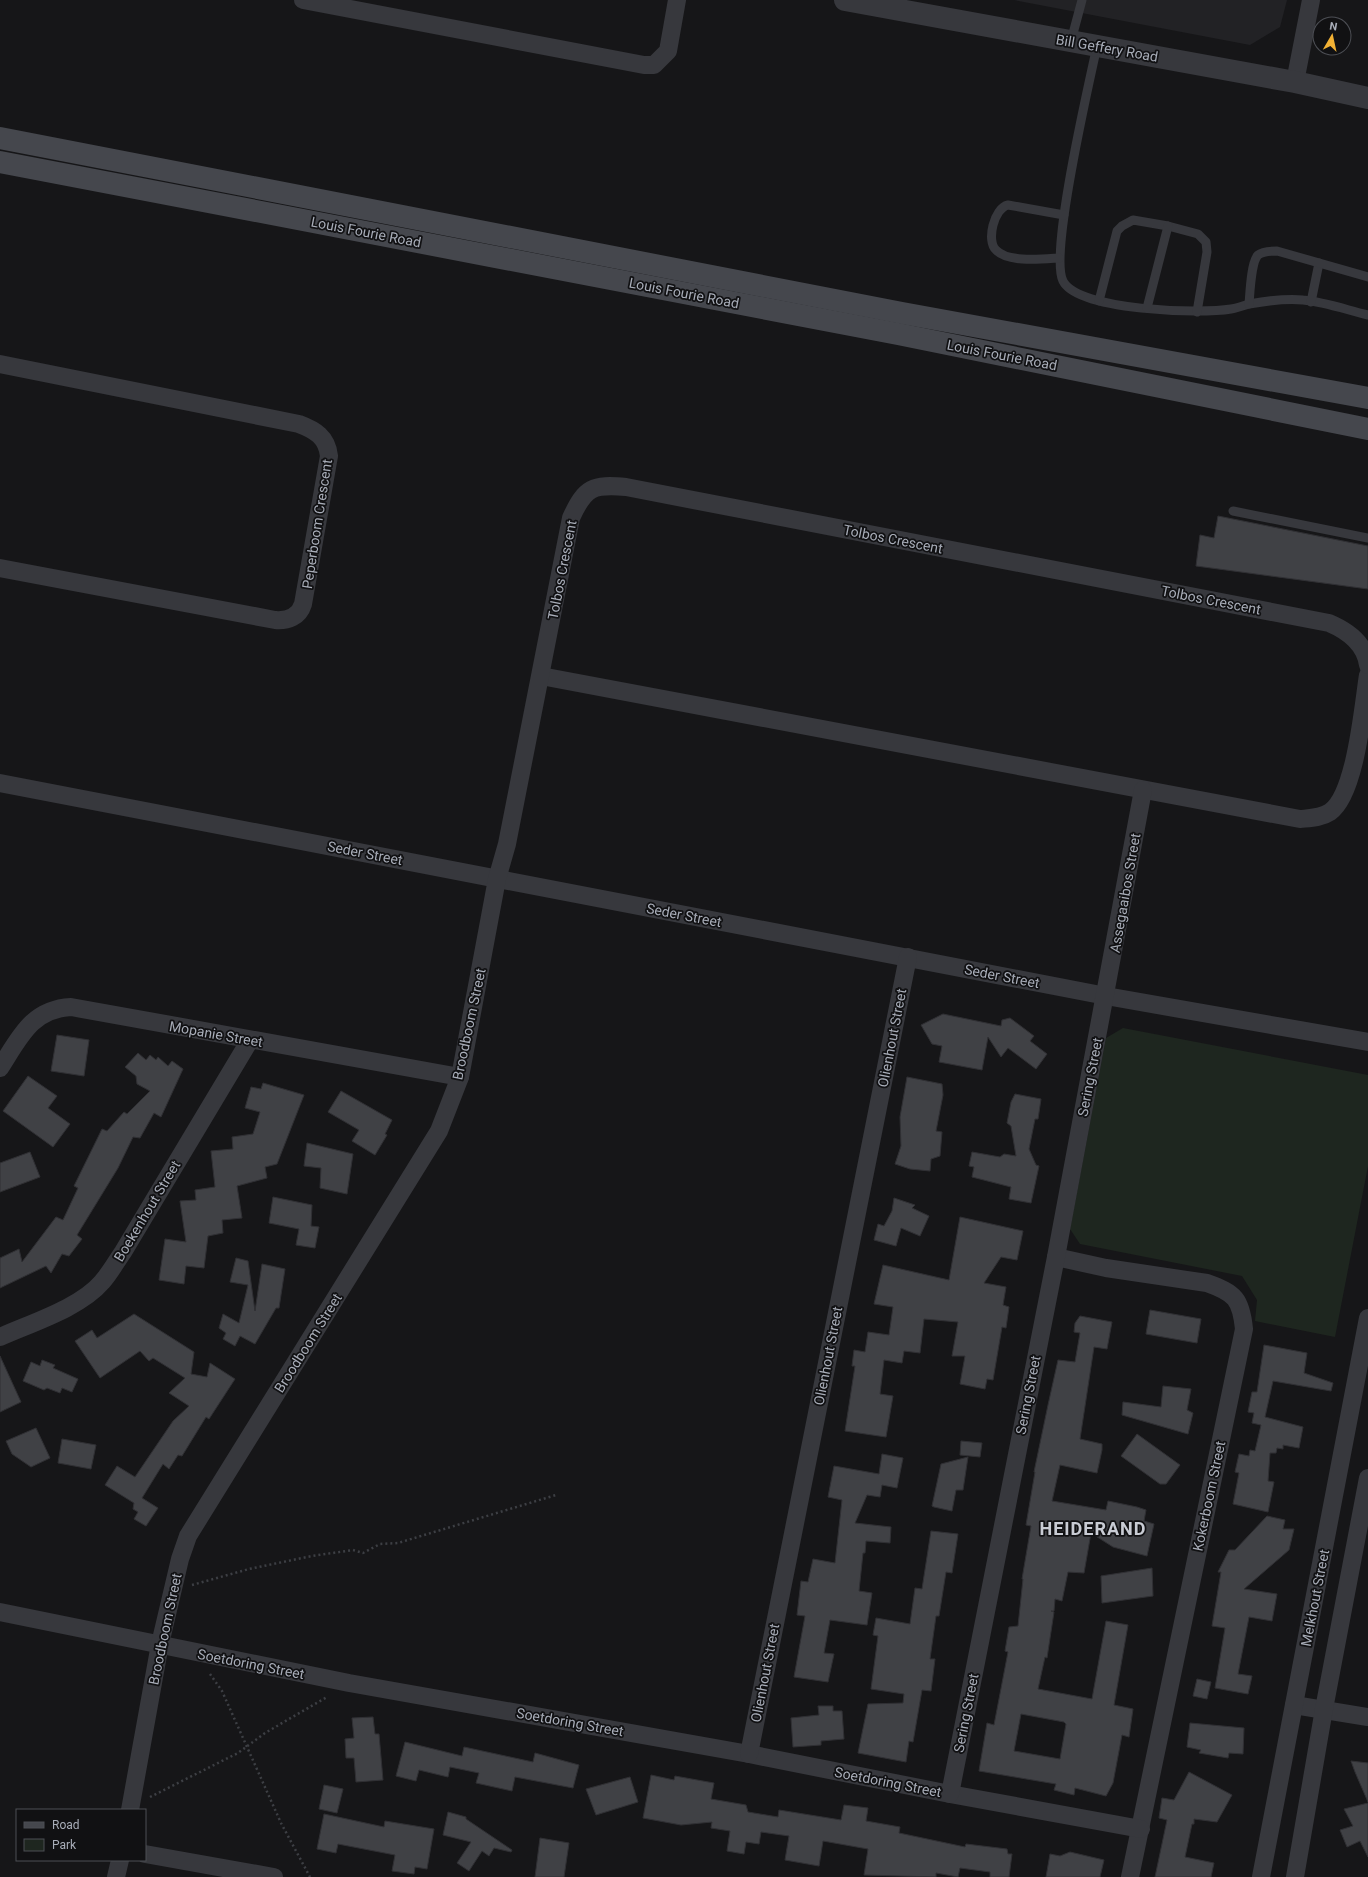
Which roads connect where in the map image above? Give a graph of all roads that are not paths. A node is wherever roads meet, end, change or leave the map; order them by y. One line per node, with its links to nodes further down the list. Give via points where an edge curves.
1 (303, 0): 2 (street, via 644,66 654,65 668,50)
2 (678, 0)
3 (845, 0): 6 (street, Bill Geffery Road)
4 (1082, 0): 6 (lane)
5 (1311, 0): 8 (street)
6 (1070, 41): 7 (street, Bill Geffery Road)
7 (1096, 46): 8 (street, Bill Geffery Road); 12 (lane)
8 (1295, 82): 9 (street, Bill Geffery Road)
9 (1368, 98)
10 (0, 138): 24 (main road, Louis Fourie Road, via 902,313)
11 (0, 162): 25 (main road, Louis Fourie Road, via 905,335)
12 (1064, 215): 14 (lane); 14 (lane, via 1003,206 995,219 992,238 992,245 996,251 1008,257)
13 (1168, 226): 17 (lane, via 1133,220 1122,226 1115,236); 20 (lane); 21 (lane, via 1198,234 1206,242 1207,252)
14 (1059, 258): 17 (lane, via 1062,281 1069,289)
15 (1319, 262): 16 (lane); 18 (lane); 19 (lane, via 1276,250 1261,253 1254,262)
16 (1368, 277)
17 (1099, 300): 20 (lane, via 1112,305)
18 (1311, 302): 19 (lane, via 1274,300); 22 (lane)
19 (1249, 304): 21 (lane, via 1232,309)
20 (1147, 308): 21 (lane)
21 (1197, 312)
22 (1368, 315)
23 (0, 364): 28 (street, Peperboom Crescent, via 299,424 314,430 324,440 328,456 303,604 297,616 290,619 275,620)
24 (1368, 398)
25 (1368, 429)
26 (1232, 510): 27 (lane)
27 (1368, 538)
28 (0, 568)
29 (1368, 665): 31 (street, Tolbos Crescent, via 1360,645 1348,632 1328,623 626,487 598,486 589,490 571,518)
30 (1368, 675): 33 (street, via 1353,766 1343,797 1330,812 1316,818 1300,819)
31 (541, 676): 33 (street); 34 (street, Tolbos Crescent, via 507,844)
32 (0, 783): 34 (street, Seder Street)
33 (1144, 790): 36 (street, Assegaaibos Street)
34 (497, 879): 35 (street, Seder Street); 40 (street, Broodboom Street)
35 (908, 958): 36 (street, Seder Street); 51 (street, Olienhout Street)
36 (1106, 996): 38 (street, Seder Street); 41 (street, Sering Street)
37 (250, 1040): 39 (street, Mopanie Street, via 71,1007 54,1009 30,1024); 40 (street, Mopanie Street); 43 (street, Boekenhout Street, via 123,1252 101,1283 66,1308)
38 (1368, 1042)
39 (0, 1068)
40 (460, 1076): 47 (street, Broodboom Street, via 439,1131 188,1536)
41 (1056, 1257): 52 (street, Sering Street); 54 (street, Kokerboom Street, via 1106,1268 1207,1283 1236,1298 1243,1314 1244,1329)
42 (1368, 1318): 44 (street, Melkhout Street)
43 (0, 1337)
44 (1366, 1344): 48 (street, Melkhout Street)
45 (1368, 1478): 49 (street, Melkhout Street)
46 (0, 1612): 47 (street, Soetdoring Street)
47 (160, 1644): 51 (street, Soetdoring Street, via 349,1683); 53 (street, Broodboom Street)
48 (1294, 1705): 49 (street); 60 (street, Melkhout Street)
49 (1324, 1709): 50 (street); 61 (street, Melkhout Street)
50 (1368, 1717)
51 (749, 1754): 52 (street, Soetdoring Street)
52 (950, 1794): 54 (street, Soetdoring Street)
53 (130, 1809)
54 (1141, 1829): 59 (street, Kokerboom Street)
55 (146, 1854): 58 (street)
56 (120, 1861): 57 (street)
57 (116, 1877)
58 (274, 1877)
59 (1130, 1877)
60 (1261, 1877)
61 (1295, 1877)

